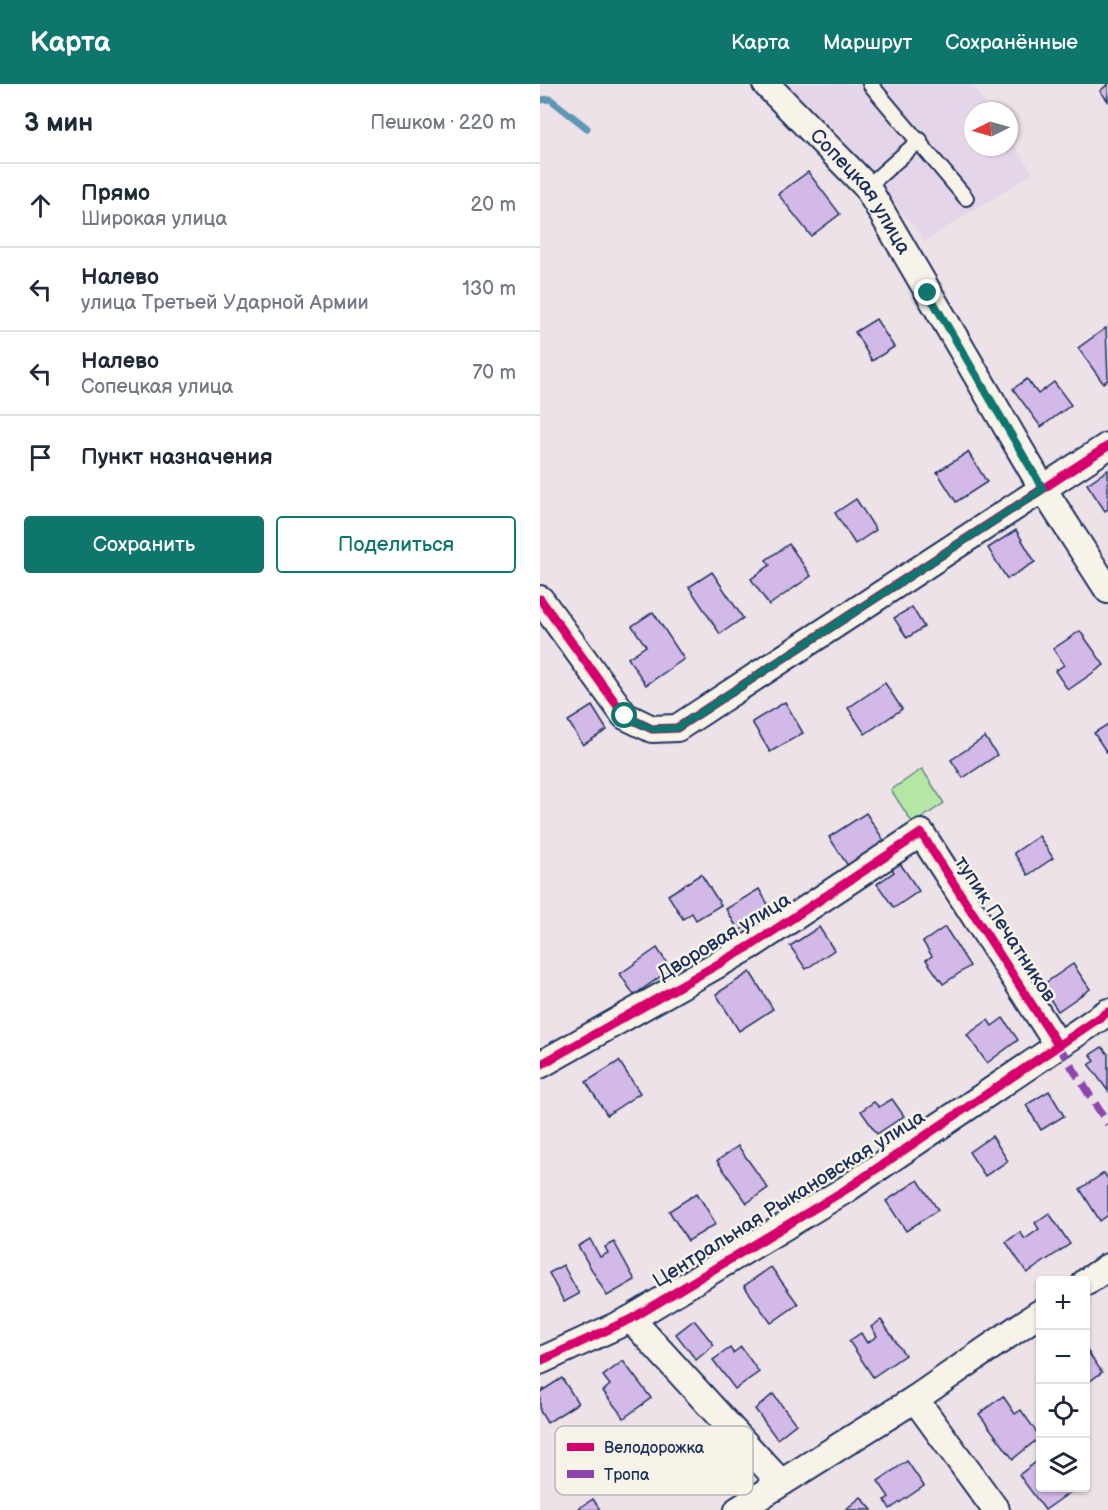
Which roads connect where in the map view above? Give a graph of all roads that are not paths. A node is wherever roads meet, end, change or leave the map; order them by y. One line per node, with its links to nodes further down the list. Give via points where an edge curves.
1 (870, 84): 3 (lane)
2 (768, 85): 4 (street, Сопецкая улица)
3 (920, 140): 4 (lane); 5 (lane)
4 (867, 187): 7 (street, Сопецкая улица)
5 (966, 198)
6 (1108, 446): 7 (street)
7 (1043, 489): 8 (street, Сопецкая улица); 9 (street, via 677,728 652,729 625,716)
8 (1108, 590)
9 (540, 599)
10 (921, 833): 12 (street, тупик Печатников); 13 (street, Дворовая улица, via 752,945)
11 (1108, 1012): 12 (street, Центральная Рыкановская улица)
12 (1058, 1044): 17 (street, Центральная Рыкановская улица, via 845,1190)
13 (540, 1065)
14 (1108, 1267): 15 (street)
15 (1090, 1279)
16 (1036, 1316): 19 (street)
17 (631, 1319): 18 (street, Центральная Рыкановская улица); 20 (street)
18 (540, 1361)
19 (915, 1399): 22 (street); 24 (street)
20 (729, 1426)
21 (753, 1452): 22 (street)
22 (780, 1482): 23 (street)
23 (738, 1510)
24 (996, 1510)

